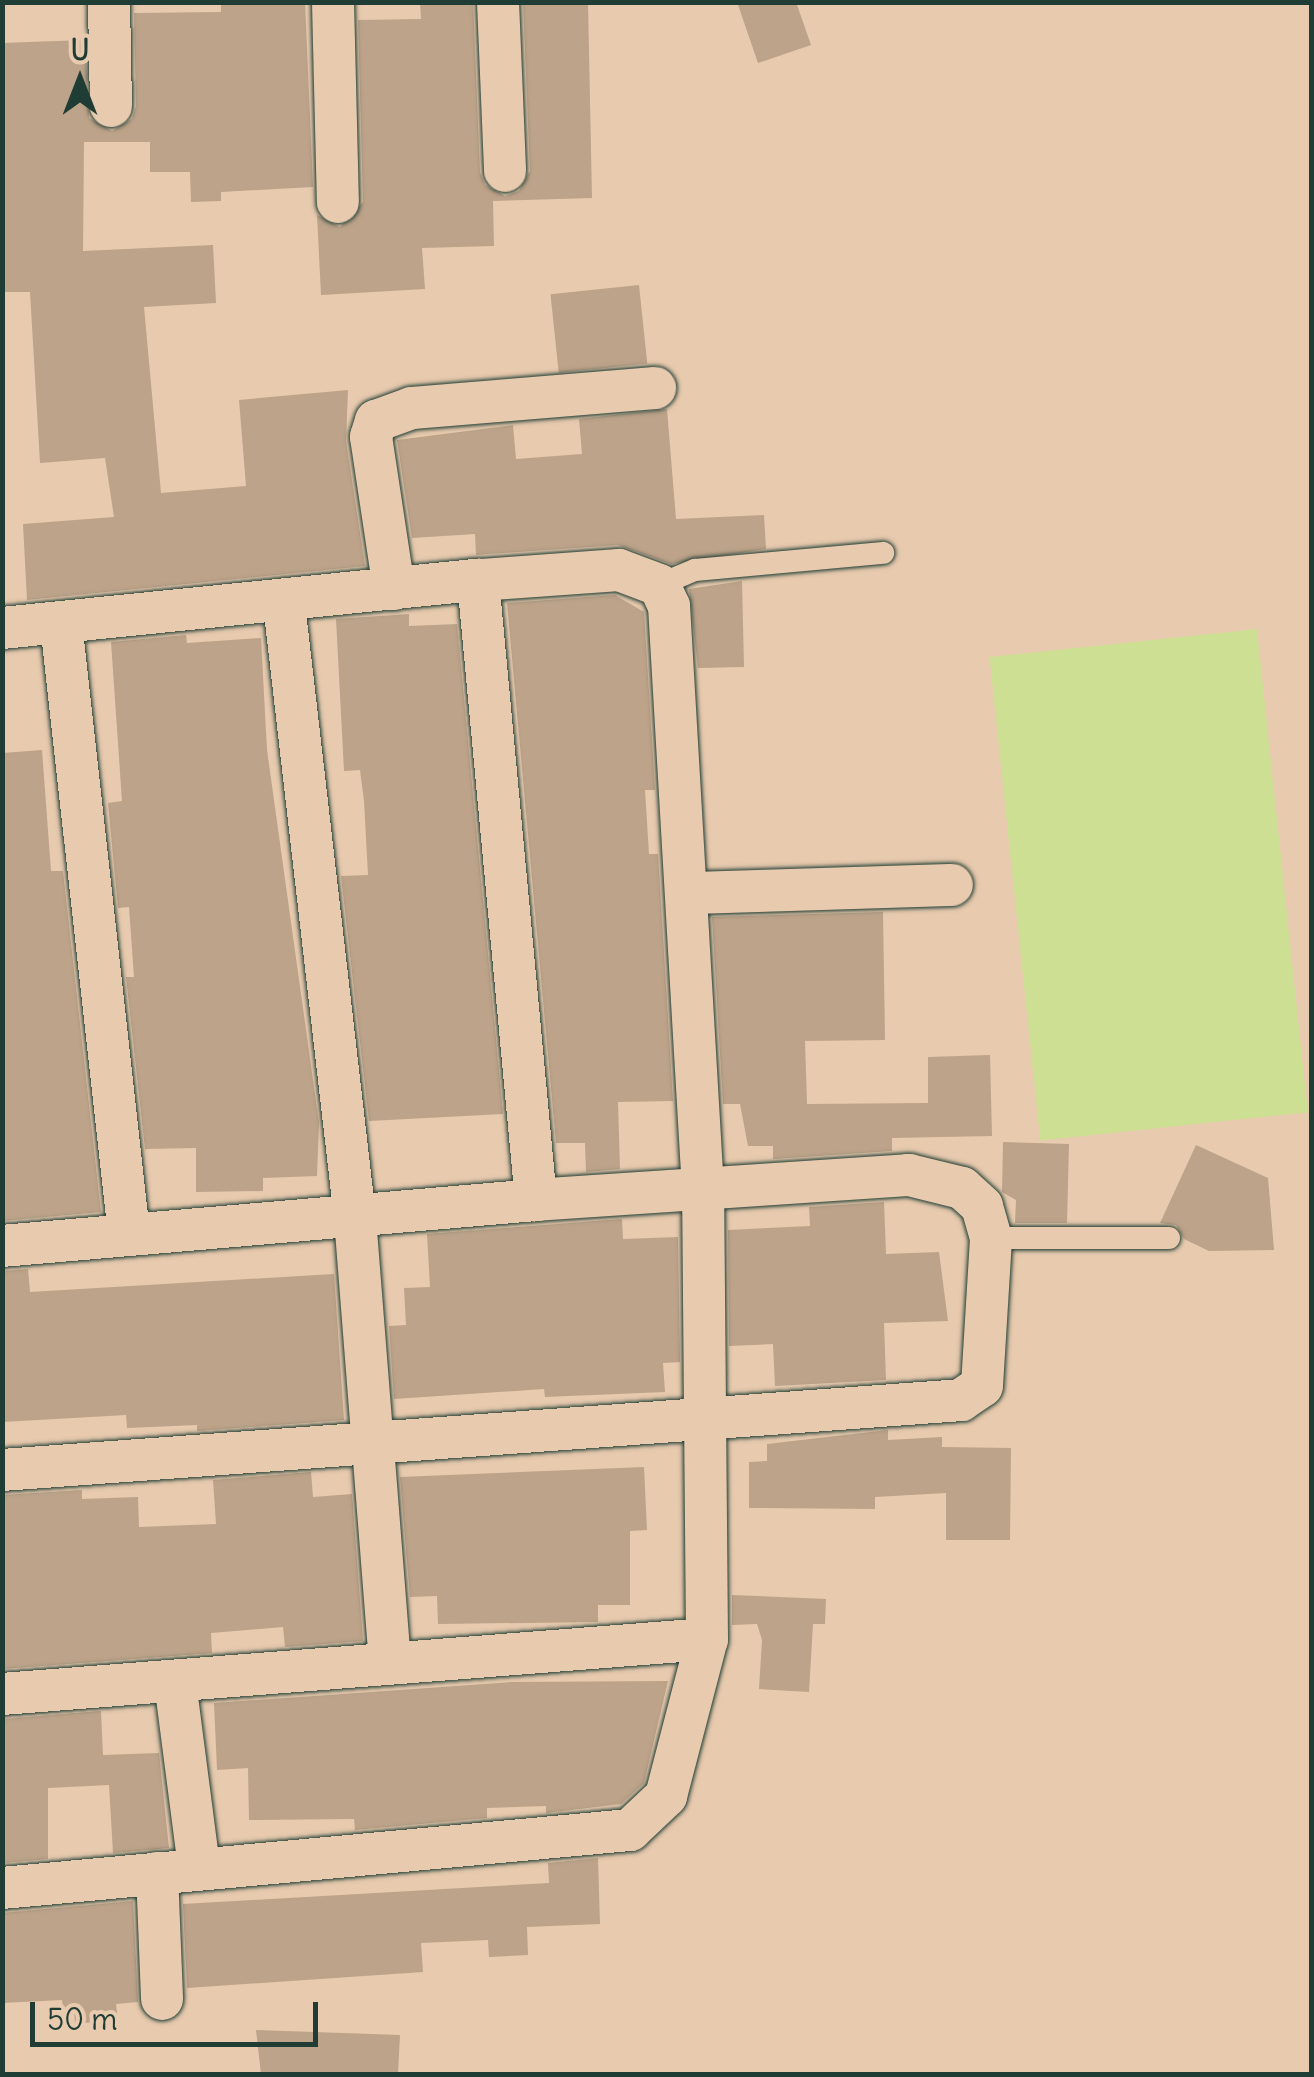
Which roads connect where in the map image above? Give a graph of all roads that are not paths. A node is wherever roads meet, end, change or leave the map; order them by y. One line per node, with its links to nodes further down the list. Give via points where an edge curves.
1 (108, 2): 4 (street)
2 (333, 2): 6 (street)
3 (498, 2): 5 (street)
4 (110, 106)
5 (505, 170)
6 (338, 202)
7 (655, 388): 11 (street, via 412,408 376,420 372,437)
8 (883, 553): 10 (lane, via 695,570)
9 (478, 580): 10 (street, via 620,570); 11 (street); 18 (street)
10 (659, 585): 16 (street, via 670,621)
11 (394, 589): 12 (street)
12 (284, 604): 13 (street); 19 (street)
13 (60, 623): 14 (street); 20 (street)
14 (2, 628)
15 (952, 885): 16 (street)
16 (690, 892): 17 (street)
17 (703, 1190): 18 (street); 21 (street, via 938,1178 982,1206); 24 (street)
18 (536, 1200): 19 (street)
19 (355, 1218): 20 (street); 25 (street)
20 (128, 1234): 23 (street)
21 (991, 1238): 22 (lane); 24 (street, via 989,1364 982,1386 961,1400)
22 (1169, 1238)
23 (2, 1246)
24 (704, 1414): 25 (street); 27 (street)
25 (371, 1438): 26 (street); 28 (street)
26 (2, 1470)
27 (706, 1639): 28 (street); 31 (street, via 666,1796 630,1830)
28 (390, 1663): 29 (street)
29 (175, 1682): 30 (street); 31 (street)
30 (2, 1694)
31 (199, 1866): 32 (street)
32 (157, 1873): 33 (street); 34 (street)
33 (2, 1888)
34 (162, 1999)

